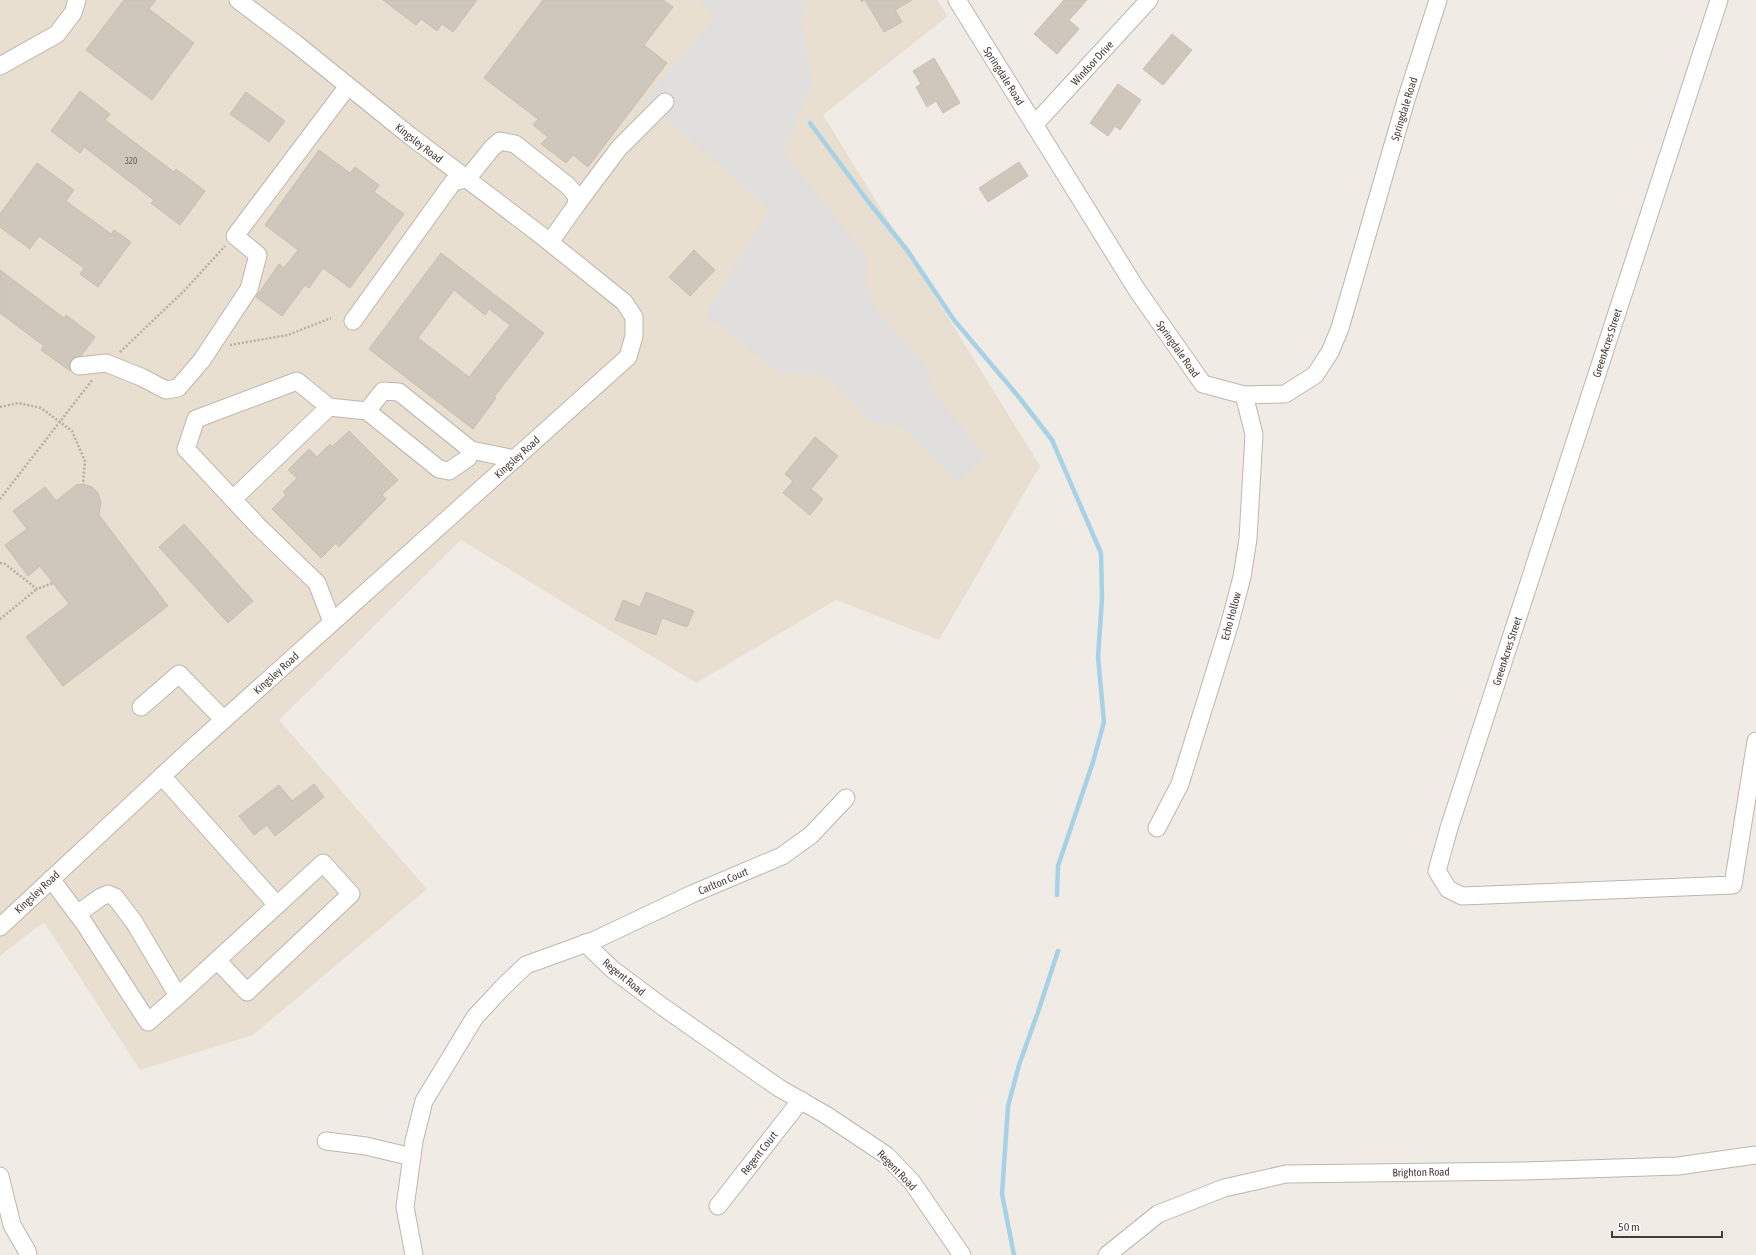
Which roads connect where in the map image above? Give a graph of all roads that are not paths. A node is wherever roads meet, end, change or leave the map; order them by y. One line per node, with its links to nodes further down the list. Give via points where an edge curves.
1 (77, 0): 7 (street, via 73,13 57,34)
2 (238, 0): 8 (street, Kingsley Road)
3 (957, 0): 10 (street, Springdale Road)
4 (1149, 0): 10 (street, Windsor Drive)
5 (1438, 0): 16 (street, Springdale Road, via 1406,100 1340,328 1330,352 1315,375 1285,394)
6 (1719, 0): 25 (street, GreenAcres Street, via 1437,871 1448,889 1462,896 1733,885)
7 (0, 66)
8 (348, 86): 11 (street, Kingsley Road); 15 (street, via 235,236 258,255 249,289 202,360 178,388 166,390 106,363)
9 (665, 102): 12 (street, via 620,148)
10 (1034, 125): 16 (street, Springdale Road, via 1137,290 1203,384)
11 (467, 179): 12 (street, via 492,148 500,141 508,141 567,185 576,195); 13 (street, Kingsley Road); 14 (street, via 453,182)
12 (577, 204): 13 (street)
13 (550, 242): 20 (street, Kingsley Road, via 624,302 634,317 634,336 628,357)
14 (353, 321)
15 (80, 366)
16 (1244, 395): 28 (street, Echo Hollow, via 1254,434 1248,539 1242,577 1180,784)
17 (329, 407): 18 (street); 21 (street); 21 (street, via 297,381 196,419 186,449)
18 (367, 411): 19 (street, via 383,391 399,392); 19 (street, via 439,469 449,471 468,458)
19 (471, 450): 20 (street)
20 (514, 459): 22 (street, Kingsley Road)
21 (233, 499): 22 (street, via 317,582)
22 (332, 622): 24 (street, Kingsley Road)
23 (142, 707): 24 (street, via 179,674)
24 (224, 720): 26 (street, Kingsley Road)
25 (1756, 741)
26 (162, 776): 29 (street, Kingsley Road); 30 (street)
27 (846, 798): 33 (street, Carlton Court, via 811,835 782,856)
28 (1157, 828)
29 (51, 879): 31 (street); 32 (street, Kingsley Road)
30 (277, 905): 34 (street); 34 (street, via 323,863 351,894 246,992)
31 (77, 914): 35 (street, via 100,897 108,894 115,897 134,922); 35 (street, via 148,1022)
32 (0, 927)
33 (586, 943): 36 (street, Regent Road, via 612,969 663,1007 773,1084); 39 (street, via 526,965 475,1017 424,1101)
34 (218, 960): 35 (street)
35 (178, 996)
36 (801, 1100): 41 (street, Regent Court); 44 (street, Regent Road, via 886,1155 912,1182)
37 (326, 1142): 39 (street, via 366,1146)
38 (1756, 1156): 45 (street, Brighton Road, via 1670,1166 1286,1174 1224,1188 1158,1214)
39 (412, 1157): 43 (street, via 405,1207)
40 (0, 1176): 42 (street, via 12,1225 27,1251)
41 (718, 1206)
42 (26, 1254)
43 (414, 1255)
44 (962, 1255)
45 (1107, 1255)

